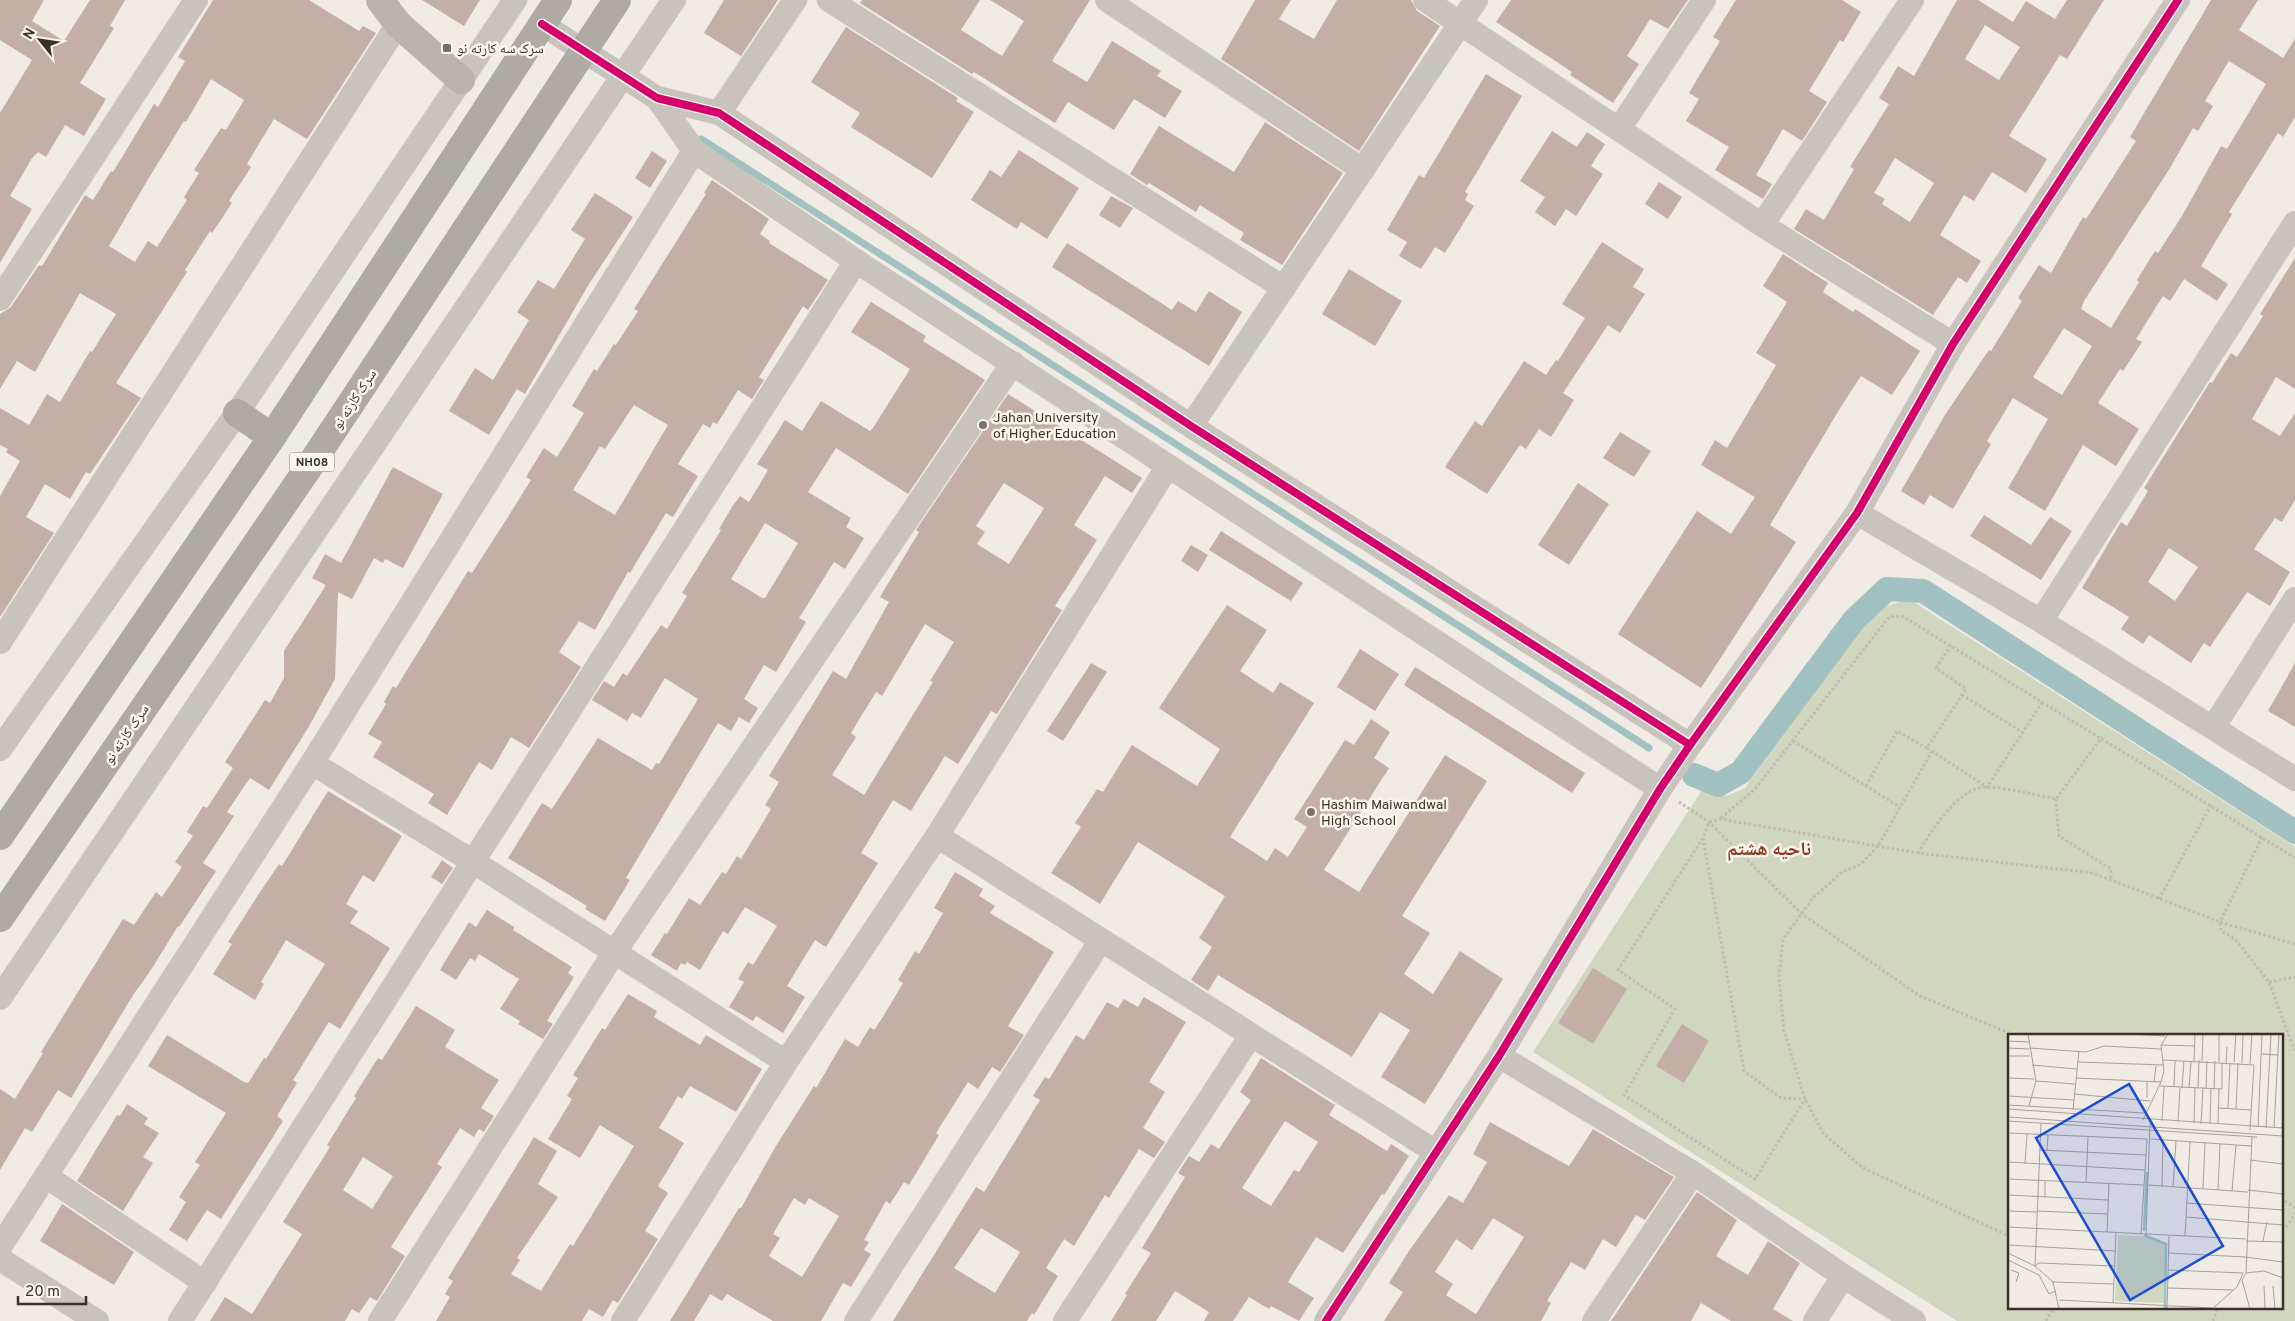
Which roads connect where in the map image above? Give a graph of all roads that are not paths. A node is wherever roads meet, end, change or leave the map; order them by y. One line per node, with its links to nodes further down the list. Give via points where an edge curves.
1 (196, 0): 30 (street)
2 (380, 0): 15 (street)
3 (515, 0): 20 (street)
4 (558, 0): 16 (highway)
5 (617, 0): 18 (highway, سرک کارته نو / NH08)
6 (674, 0): 19 (street)
7 (795, 0): 22 (street)
8 (829, 0): 29 (street)
9 (1106, 0): 25 (street)
10 (1425, 0): 17 (street)
11 (1476, 0): 17 (street)
12 (1704, 0): 23 (street)
13 (1912, 0): 27 (street)
14 (2178, 0): 31 (street)
15 (398, 24): 20 (street); 40 (street)
16 (542, 24): 18 (street); 35 (highway)
17 (1460, 24): 23 (street); 25 (street)
18 (583, 51): 19 (street); 50 (highway, سرک کارته نو / NH08, via 311,464)
19 (623, 76): 21 (street); 53 (street)
20 (461, 80): 33 (street)
21 (657, 98): 22 (street); 24 (street)
22 (719, 113): 34 (street)
23 (1619, 130): 27 (street)
24 (694, 151): 28 (street); 44 (street)
25 (1363, 170): 29 (street)
26 (2295, 224): 39 (street)
27 (1762, 225): 31 (street)
28 (856, 260): 32 (street); 49 (street)
29 (1284, 288): 34 (street)
30 (0, 299)
31 (1953, 344): 37 (street)
32 (1013, 363): 36 (street); 52 (street)
33 (237, 413): 35 (highway); 43 (street)
34 (1191, 426): 42 (street)
35 (272, 436): 47 (highway)
36 (1168, 466): 46 (street); 48 (street)
37 (1857, 514): 39 (street); 42 (street)
38 (2295, 599): 41 (street)
39 (2041, 621): 41 (street)
40 (0, 642)
41 (2212, 728): 45 (street)
42 (1690, 744): 46 (street)
43 (0, 749)
44 (312, 763): 49 (street); 59 (street)
45 (2295, 779)
46 (1660, 789): 55 (street)
47 (0, 836)
48 (937, 836): 51 (street); 56 (street)
49 (472, 861): 52 (street); 63 (street)
50 (0, 918)
51 (1101, 940): 54 (street); 68 (street)
52 (614, 953): 56 (street); 66 (street)
53 (0, 998)
54 (1251, 1035): 57 (street); 69 (street)
55 (1499, 1056): 57 (street); 58 (street)
56 (786, 1062): 67 (street)
57 (1436, 1152): 70 (street)
58 (1693, 1173): 62 (street); 71 (street)
59 (47, 1177): 60 (street); 63 (street)
60 (0, 1247)
61 (0, 1258): 64 (street)
62 (1843, 1276): 72 (street); 73 (street)
63 (205, 1283): 65 (street)
64 (97, 1321)
65 (180, 1321)
66 (380, 1321)
67 (623, 1321)
68 (856, 1321)
69 (1065, 1321)
70 (1326, 1321)
71 (1594, 1321)
72 (1814, 1321)
73 (1914, 1321)

